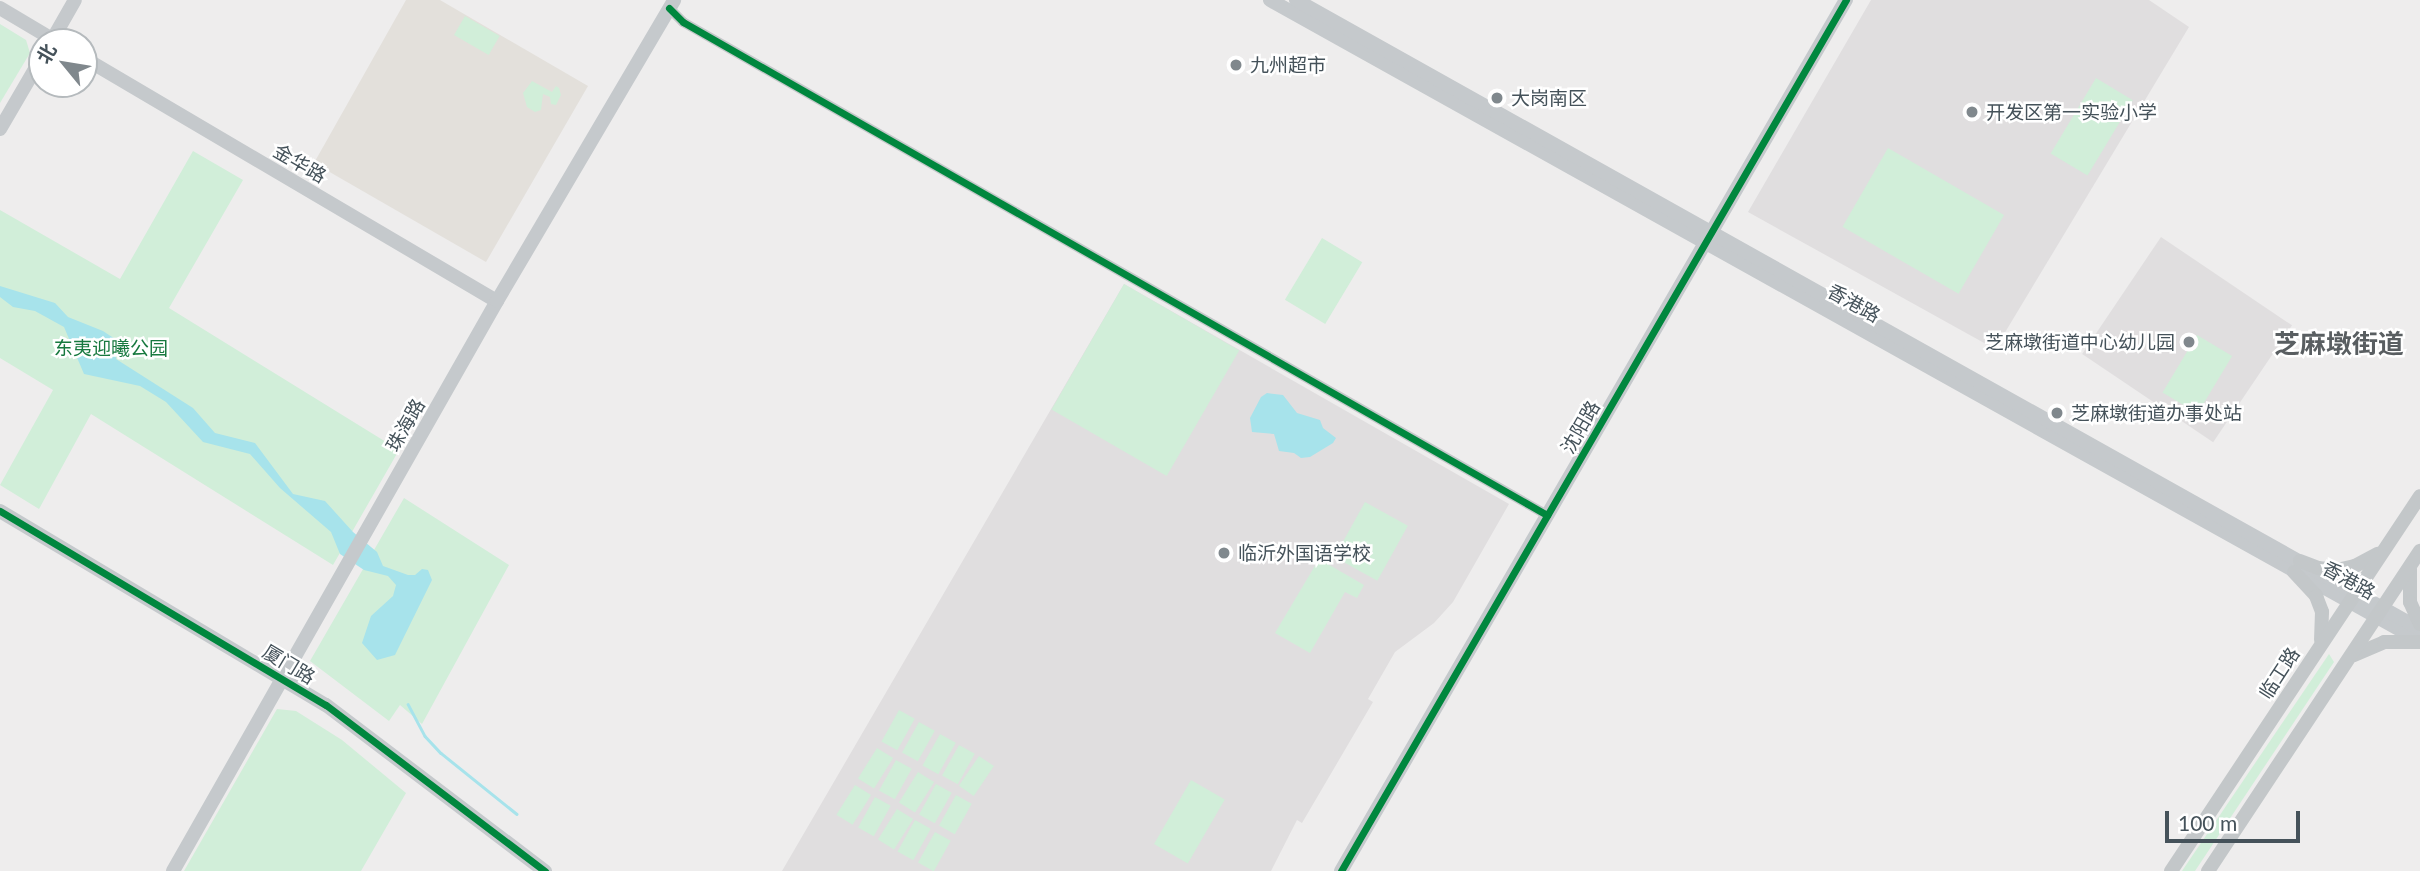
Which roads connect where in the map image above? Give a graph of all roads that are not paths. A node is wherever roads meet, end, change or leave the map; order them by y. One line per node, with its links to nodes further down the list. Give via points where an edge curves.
1 (75, 0): 8 (main road)
2 (1270, 0): 5 (main road, 香港路)
3 (1846, 0): 12 (main road, 沈阳路)
4 (671, 4): 13 (main road, 珠海路); 16 (street, via 683,22)
5 (1305, 6): 12 (main road, 香港路)
6 (0, 8): 7 (main road)
7 (32, 28)
8 (60, 28)
9 (98, 66): 13 (main road, 金华路)
10 (28, 81): 11 (main road)
11 (0, 129)
12 (1708, 237): 16 (main road, 沈阳路); 19 (main road, 香港路)
13 (498, 301): 27 (main road, 珠海路)
14 (2420, 496): 17 (main road, 临工路)
15 (0, 511): 27 (main road, 厦门路)
16 (1547, 514): 30 (main road, 沈阳路)
17 (2387, 546): 19 (main road, via 2372,558 2337,570); 21 (main road, 临工路)
18 (2420, 551): 20 (main road)
19 (2297, 566): 21 (main road, 香港路); 25 (main road, via 2319,604)
20 (2410, 567): 22 (main road); 23 (main road, via 2410,602)
21 (2352, 597): 22 (main road, 香港路); 25 (main road, 临工路)
22 (2379, 613): 23 (main road, 香港路); 24 (main road, 香港路); 26 (main road)
23 (2420, 627)
24 (2420, 642): 26 (main road, via 2384,642)
25 (2320, 645): 31 (main road, 临工路)
26 (2350, 657): 32 (main road)
27 (283, 679): 28 (main road, 珠海路); 29 (main road, 厦门路, via 326,705)
28 (173, 871)
29 (545, 871)
30 (1341, 871)
31 (2171, 871)
32 (2208, 871)

